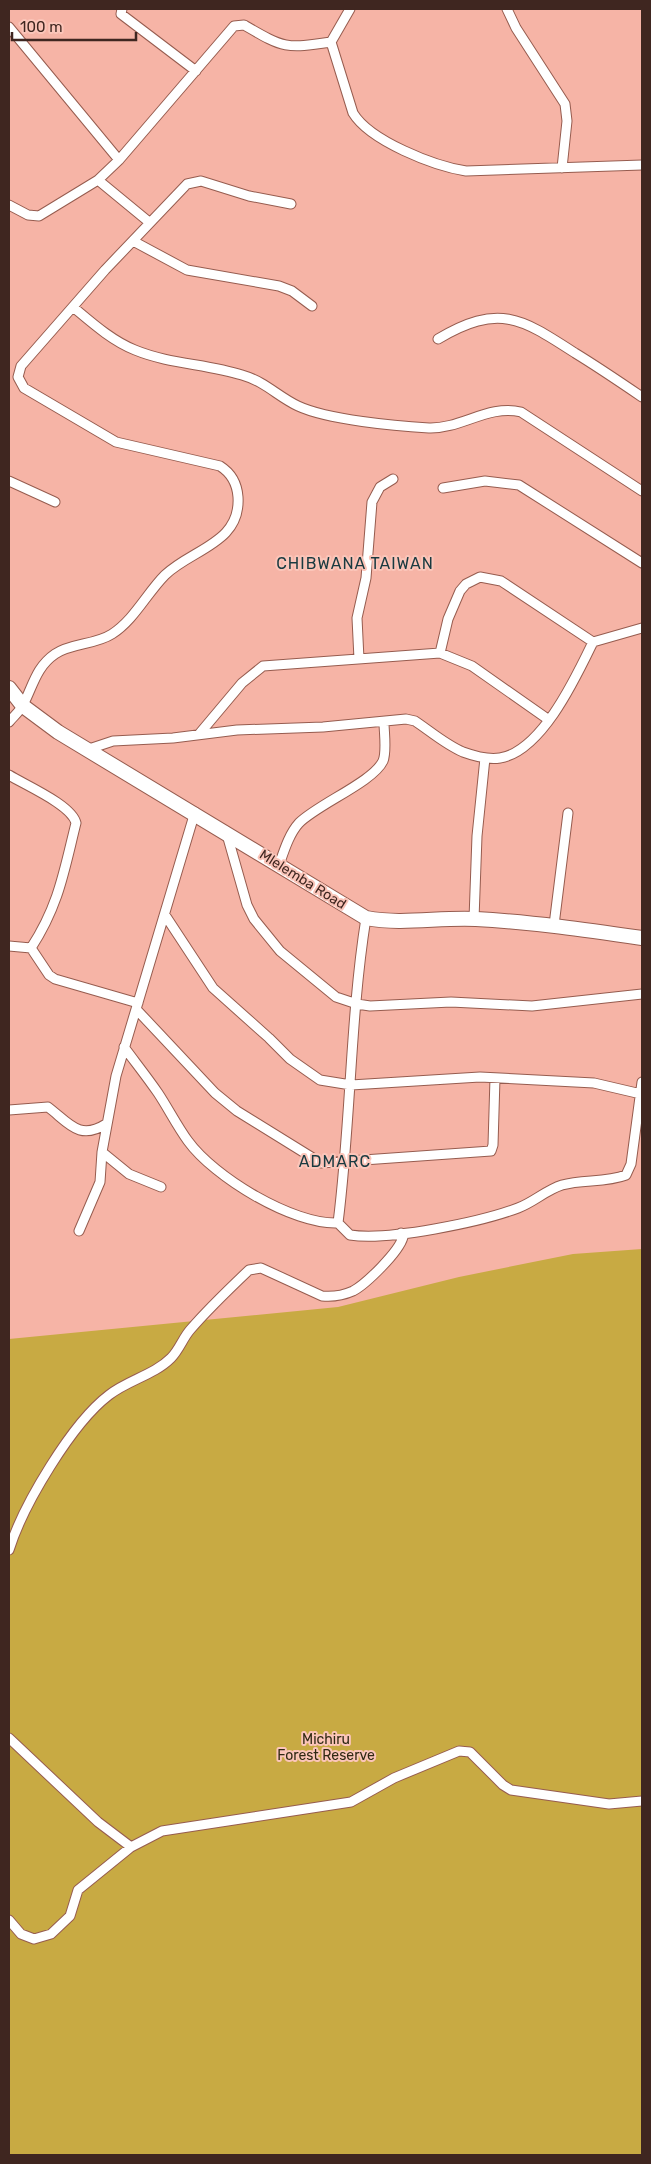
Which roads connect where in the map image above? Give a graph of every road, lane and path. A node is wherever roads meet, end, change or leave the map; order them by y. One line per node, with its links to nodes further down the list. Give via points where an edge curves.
1 (122, 9): 6 (street, via 121,14)
2 (350, 9): 5 (street)
3 (508, 9): 9 (street, via 516,28 564,104 567,121)
4 (9, 27): 7 (street)
5 (331, 42): 6 (street, via 289,47 238,24); 9 (street, via 353,113 373,134 423,159 458,170)
6 (196, 71): 7 (street)
7 (119, 160): 10 (street)
8 (642, 165): 9 (street)
9 (562, 168)
10 (98, 180): 12 (street, via 39,216 28,215); 13 (street)
11 (291, 204): 13 (street, via 196,181 184,186)
12 (9, 205)
13 (150, 222): 14 (street)
14 (133, 241): 15 (street, via 187,270 279,286 292,290); 16 (street)
15 (312, 306)
16 (72, 307): 22 (street, via 116,341 135,351 242,375 266,384 290,401 314,412 430,428 450,426 500,410 521,412); 30 (street, via 21,366 18,377 21,385 116,442 220,466 234,480 238,506 228,532 167,572 116,632 62,651 47,661 33,681)
17 (438, 338): 18 (street, via 474,321 520,320)
18 (642, 397)
19 (392, 479): 28 (street, via 380,488 372,502 366,578 357,618)
20 (9, 481): 23 (street)
21 (442, 488): 24 (street, via 485,481 519,486)
22 (642, 490)
23 (55, 502)
24 (642, 563)
25 (642, 628): 26 (street)
26 (593, 642): 27 (street, via 501,581 480,577 460,591 448,619); 31 (street, via 570,689)
27 (440, 653): 28 (street); 31 (street, via 472,666)
28 (359, 659): 34 (street, via 263,666 242,683)
29 (9, 688): 30 (street, Mlelemba Road)
30 (23, 706): 32 (street); 35 (street, Mlelemba Road)
31 (549, 720): 36 (street, via 517,752 502,758)
32 (9, 722)
33 (384, 722): 34 (street); 36 (street, via 410,719 459,750); 41 (street, via 384,760 360,782 300,822 291,834)
34 (200, 733): 35 (street, via 114,741)
35 (86, 750): 38 (street, Mlelemba Road)
36 (485, 758): 44 (street, via 477,836)
37 (9, 775): 48 (street, via 70,813 76,823 60,891)
38 (194, 812): 40 (street, Mlelemba Road); 42 (street)
39 (568, 813): 45 (street)
40 (226, 831): 41 (street, Mlelemba Road); 50 (street, via 247,905 262,930 280,951 328,992)
41 (278, 865): 43 (street, Mlelemba Road)
42 (165, 915): 51 (street); 55 (street, via 213,988 290,1059 320,1080)
43 (366, 918): 44 (street, Mlelemba Road, via 392,921); 50 (street)
44 (474, 919): 45 (street, Mlelemba Road)
45 (554, 925): 46 (street, Mlelemba Road)
46 (642, 938)
47 (9, 946): 48 (street)
48 (31, 948): 51 (street, via 54,979)
49 (642, 994): 50 (street, via 532,1006 451,1002 385,1006)
50 (357, 1004): 55 (street)
51 (137, 1006): 52 (street); 61 (street, via 197,1076 238,1111 322,1163)
52 (124, 1047): 59 (street); 63 (street, via 157,1091 188,1141 214,1167 281,1209 317,1222)
53 (495, 1078): 55 (street, via 452,1077); 56 (street, via 594,1083); 61 (street, via 491,1151)
54 (642, 1082): 56 (street)
55 (351, 1085): 61 (street)
56 (641, 1094): 58 (street)
57 (9, 1110): 59 (street, via 48,1107 83,1132)
58 (641, 1113): 65 (street, via 626,1175 561,1186 521,1207 489,1218)
59 (106, 1124): 60 (street)
60 (102, 1152): 62 (street, via 118,1168); 64 (street, via 100,1182)
61 (346, 1160): 63 (street)
62 (161, 1188)
63 (338, 1223): 65 (street, via 350,1235 356,1236)
64 (79, 1231)
65 (401, 1233): 66 (street, via 398,1246 366,1281 352,1291 331,1297 322,1296 261,1268 249,1270 189,1331 158,1369 110,1394 91,1411 73,1433 25,1510)
66 (9, 1550)
67 (9, 1738): 69 (street, via 98,1822)
68 (642, 1802): 69 (street, via 609,1804 511,1790 465,1751 394,1778 351,1802 162,1831)
69 (131, 1847): 70 (street, via 78,1890 70,1916 51,1934 34,1939 21,1934)
70 (9, 1920)

